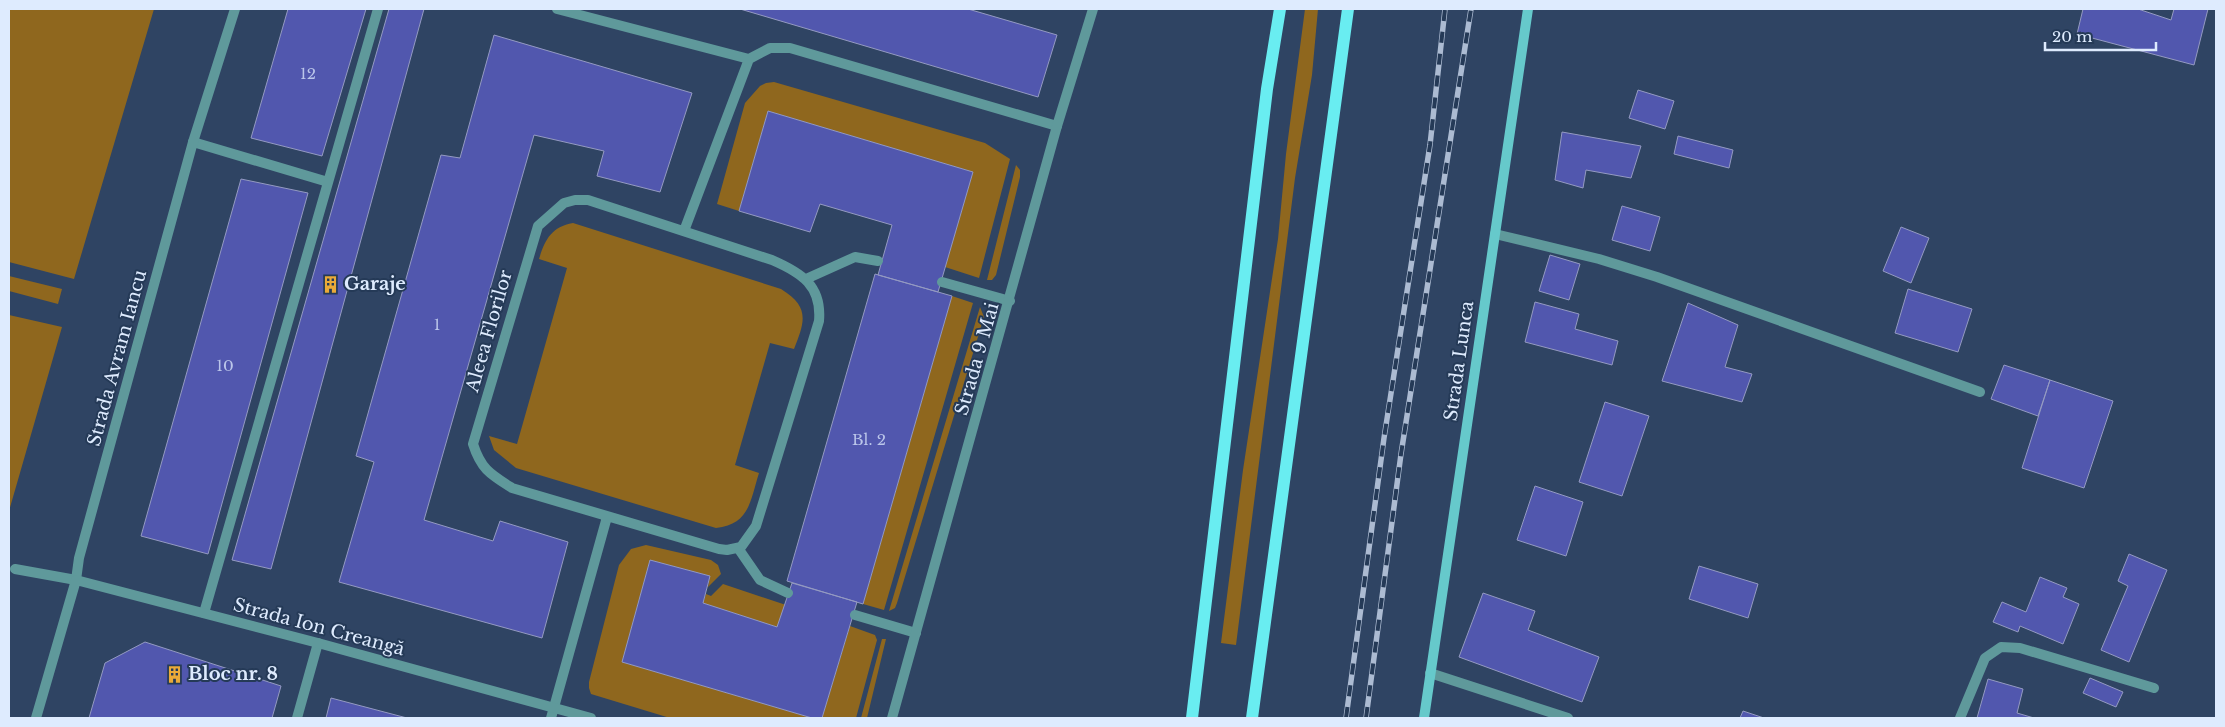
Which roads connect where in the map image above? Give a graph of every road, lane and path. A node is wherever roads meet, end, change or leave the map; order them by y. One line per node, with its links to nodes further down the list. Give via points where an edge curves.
1 (235, 9): 10 (street, Strada Avram Iancu)
2 (378, 9): 11 (street)
3 (557, 9): 8 (street)
4 (1093, 9): 9 (street, Strada 9 Mai)
5 (1280, 9): 35 (main road, via 1267,89)
6 (1348, 9): 36 (main road)
7 (1528, 9): 13 (main road, Strada Lunca)
8 (749, 59): 9 (street, via 770,48 790,48); 12 (street)
9 (1058, 126): 17 (street, Strada 9 Mai)
10 (193, 142): 11 (street); 22 (street, Strada Avram Iancu, via 79,558)
11 (328, 182): 24 (street)
12 (684, 231): 15 (street, via 772,260); 19 (street, Aleea Florilor, via 588,200 564,204 538,226 473,444 485,470 512,488)
13 (1495, 234): 18 (street, via 1599,259 1657,277); 28 (main road, Strada Lunca)
14 (878, 261): 15 (street, via 856,257)
15 (806, 279): 20 (street, via 819,299 819,321 756,526)
16 (942, 282): 17 (street)
17 (1010, 301): 26 (street, Strada 9 Mai)
18 (1980, 392)
19 (607, 516): 20 (street, via 719,549); 30 (street)
20 (738, 548): 23 (street, via 760,580)
21 (15, 569): 22 (street, Strada Ion Creangă)
22 (76, 580): 24 (street, Strada Ion Creangă); 31 (street, Strada Avram Iancu)
23 (788, 593)
24 (204, 613): 27 (street, Strada Ion Creangă)
25 (855, 614): 26 (street)
26 (916, 633): 34 (street, Strada 9 Mai)
27 (318, 643): 30 (street, Strada Ion Creangă); 32 (street)
28 (1430, 674): 37 (main road, Strada Lunca); 38 (street)
29 (2154, 688): 39 (street, via 2020,648 2001,647 1985,658)
30 (552, 713): 33 (street, Strada Ion Creangă)
31 (36, 718)
32 (297, 718)
33 (591, 718)
34 (892, 718)
35 (1192, 718)
36 (1252, 718)
37 (1424, 718)
38 (1568, 718)
39 (1960, 718)

